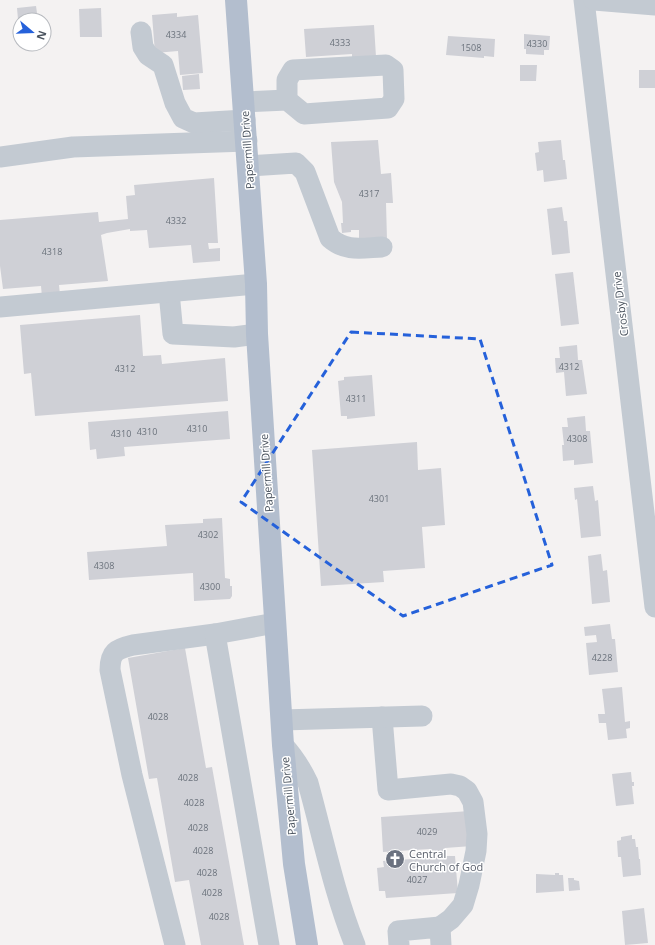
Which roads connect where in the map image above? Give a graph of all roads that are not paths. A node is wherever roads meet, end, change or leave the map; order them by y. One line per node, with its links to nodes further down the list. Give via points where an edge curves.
1 (236, 0): 7 (main road, Papermill Drive)
2 (584, 0): 15 (street, Crosby Drive)
3 (594, 0): 4 (street)
4 (655, 5)
5 (141, 32): 7 (street, via 145,51 163,65 183,118 194,123)
6 (287, 100): 6 (street, via 304,114 388,108 394,99 393,70 386,65 293,70 287,80); 7 (street)
7 (245, 121): 8 (street); 9 (main road, Papermill Drive)
8 (0, 158)
9 (248, 166): 10 (street, via 296,163 305,172 330,238 350,249); 11 (main road, Papermill Drive)
10 (382, 248)
11 (256, 284): 12 (street); 14 (main road, Papermill Drive)
12 (169, 292): 13 (street); 14 (street, via 173,334 234,337)
13 (0, 307)
14 (257, 334): 17 (main road, Papermill Drive)
15 (651, 541): 16 (street, Crosby Drive)
16 (655, 607)
17 (275, 623): 18 (street); 21 (main road, Papermill Drive)
18 (215, 634): 24 (street, via 119,648 110,661 132,775); 25 (street)
19 (422, 716): 20 (street)
20 (382, 717): 21 (street); 23 (street, via 388,790 451,784 467,791 473,802 477,834 469,885 463,905)
21 (282, 720): 22 (main road, Papermill Drive)
22 (283, 745): 26 (main road, Papermill Drive, via 294,864); 27 (street, via 302,770 308,783 334,881)
23 (441, 936): 28 (street, via 398,931)
24 (176, 945)
25 (268, 945)
26 (307, 945)
27 (355, 945)
28 (399, 945)

